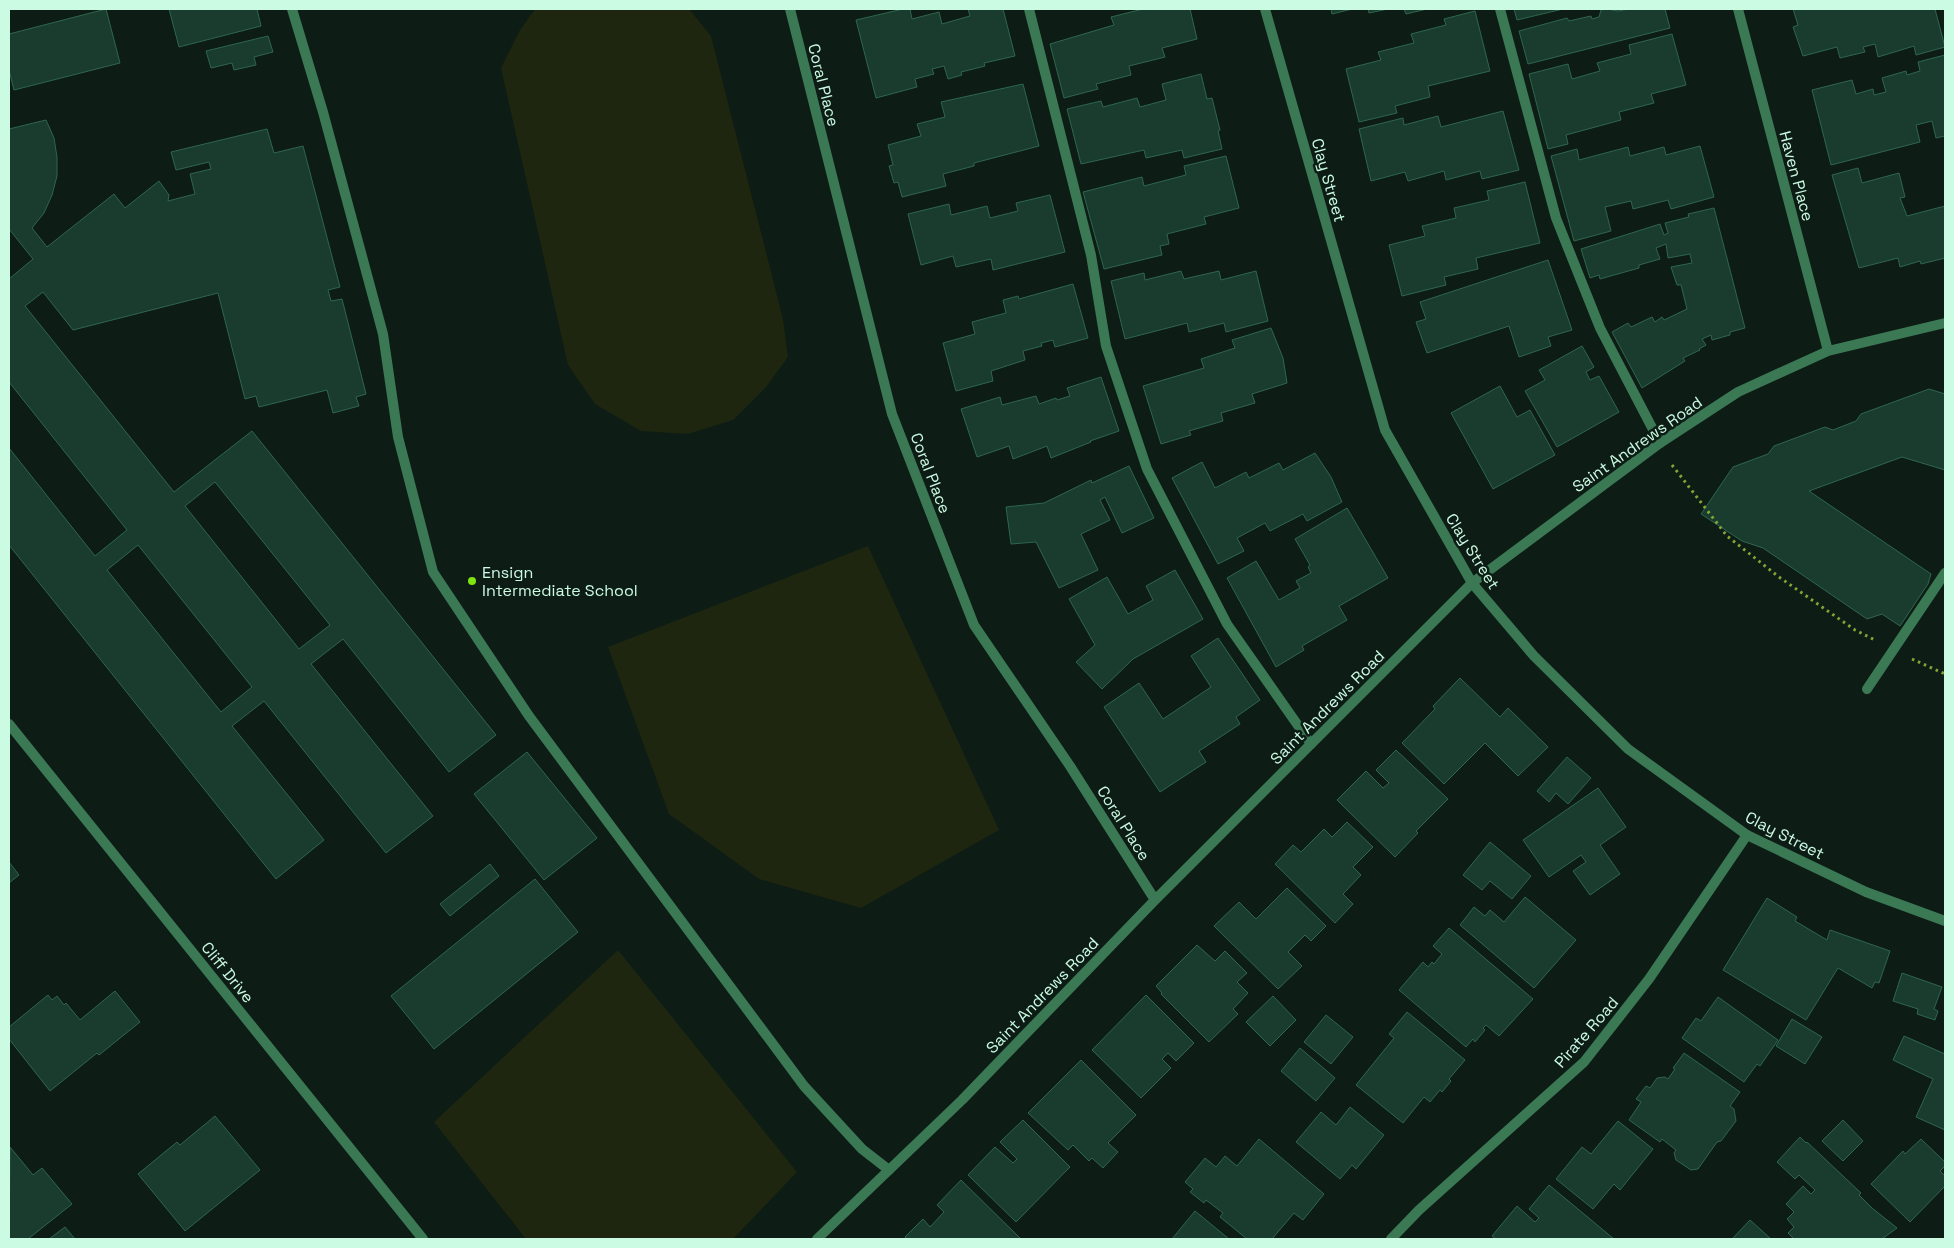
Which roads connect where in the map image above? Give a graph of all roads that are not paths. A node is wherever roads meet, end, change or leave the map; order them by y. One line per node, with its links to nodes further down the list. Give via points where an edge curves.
1 (292, 9): 18 (street, via 383,334 398,437 433,572 529,716 804,1086 862,1149)
2 (790, 9): 16 (street, Coral Place, via 892,414 974,625 1070,766)
3 (1029, 9): 14 (street, via 1091,255 1106,346 1147,469 1227,624)
4 (1265, 9): 11 (street, Clay Street, via 1385,430)
5 (1500, 9): 9 (street, via 1556,218 1600,328)
6 (1738, 9): 8 (street, Haven Place)
7 (1945, 323): 8 (street, Saint Andrews Road)
8 (1828, 351): 9 (street, Saint Andrews Road, via 1738,392)
9 (1660, 443): 11 (street, Saint Andrews Road)
10 (1945, 573): 12 (street)
11 (1472, 583): 14 (street, Saint Andrews Road); 15 (street, Clay Street, via 1534,656 1628,749)
12 (1867, 689)
13 (9, 724): 19 (street, Cliff Drive)
14 (1311, 744): 16 (street, Saint Andrews Road)
15 (1747, 834): 17 (street, Clay Street, via 1866,892); 21 (street, Pirate Road, via 1649,979 1584,1062)
16 (1155, 900): 18 (street, Saint Andrews Road, via 962,1100)
17 (1945, 921)
18 (889, 1170): 20 (street, Saint Andrews Road)
19 (424, 1239)
20 (817, 1239)
21 (1391, 1239)

